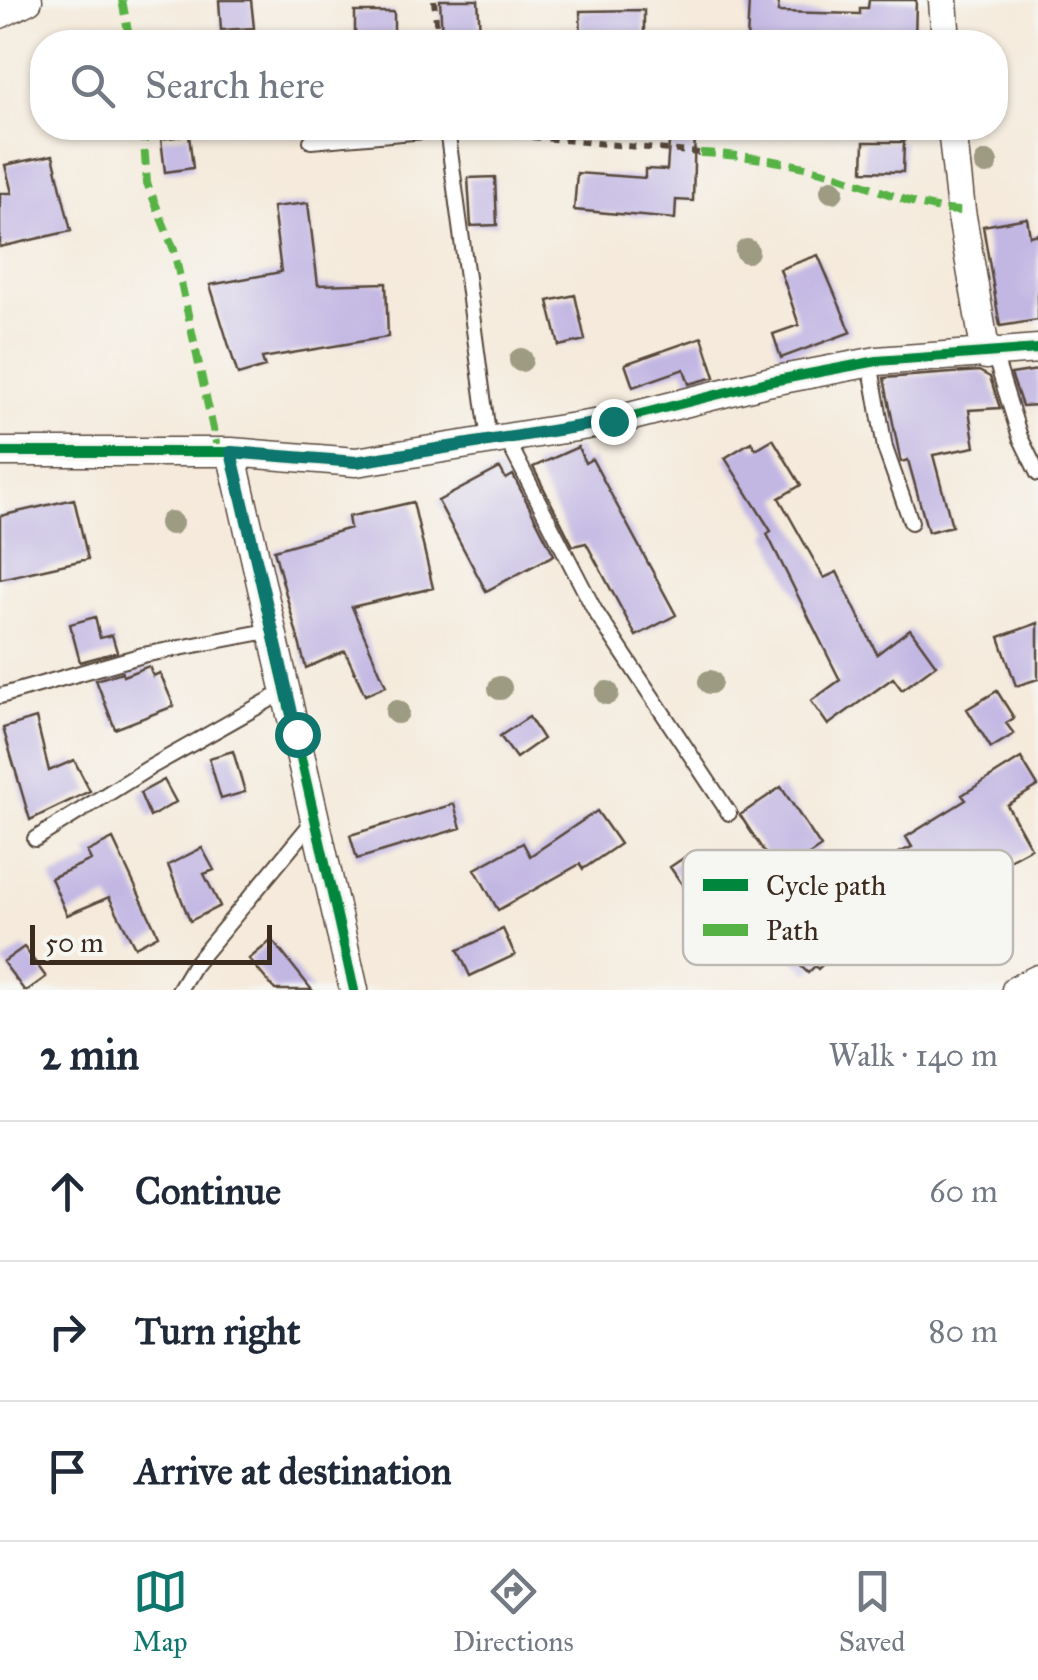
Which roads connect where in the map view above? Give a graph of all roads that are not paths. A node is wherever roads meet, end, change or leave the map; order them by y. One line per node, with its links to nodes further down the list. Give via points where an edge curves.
1 (28, 0): 3 (street)
2 (944, 0): 4 (street)
3 (0, 14)
4 (945, 30)
5 (321, 140): 8 (lane)
6 (449, 140): 12 (lane)
7 (953, 140): 10 (street)
8 (310, 141)
9 (1038, 348): 10 (street)
10 (990, 354): 11 (street); 15 (lane)
11 (870, 362): 12 (street, via 613,421); 16 (lane, via 885,448)
12 (497, 439): 14 (street, via 356,462); 20 (lane, via 595,611)
13 (0, 452): 14 (street)
14 (231, 452): 17 (street)
15 (1038, 474)
16 (910, 522)
17 (273, 630): 18 (street); 19 (lane, via 143,655)
18 (287, 690): 21 (street); 22 (lane)
19 (0, 696)
20 (729, 813)
21 (316, 818): 24 (lane); 25 (street)
22 (35, 839)
23 (1038, 978): 26 (street)
24 (179, 990)
25 (354, 990)
26 (1016, 990)

